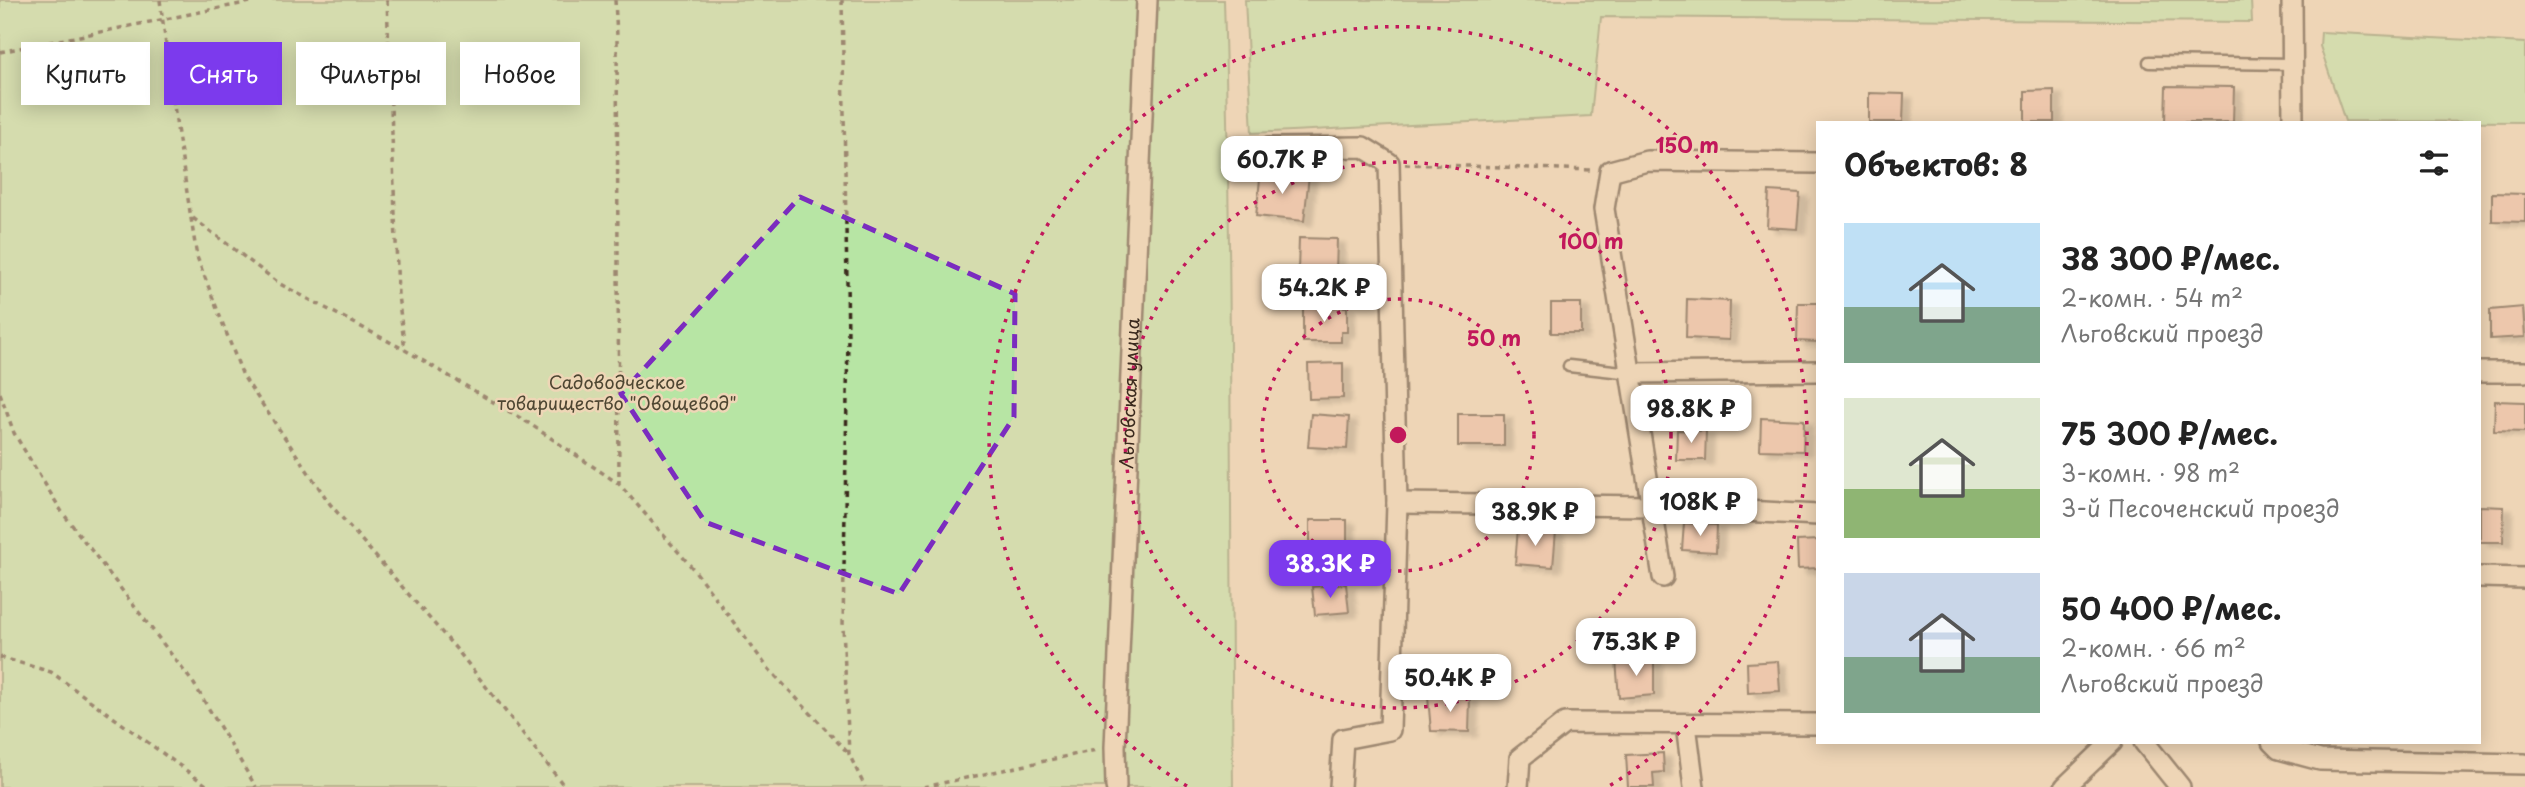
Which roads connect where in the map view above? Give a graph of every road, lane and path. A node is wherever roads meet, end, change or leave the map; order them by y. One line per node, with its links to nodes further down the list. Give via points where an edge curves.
1 (160, 0): 8 (path)
2 (260, 0): 8 (path)
3 (387, 0): 18 (path, via 398,295)
4 (615, 0): 25 (path)
5 (842, 0): 39 (path, via 848,338 843,626)
6 (1147, 0): 38 (street, Льговская улица)
7 (2292, 0): 11 (street)
8 (163, 21): 9 (path); 17 (path)
9 (0, 52)
10 (2149, 62): 11 (lane)
11 (2293, 64): 12 (street)
12 (2293, 121)
13 (1269, 148): 14 (street, via 1363,147)
14 (1389, 163): 16 (path); 26 (street)
15 (1816, 163): 16 (street, via 1647,161)
16 (1610, 171): 23 (street, via 1604,209)
17 (191, 217): 18 (path, via 280,284); 43 (path, via 198,257 243,376 330,504 458,651)
18 (405, 350): 25 (path)
19 (1569, 366): 23 (lane)
20 (1816, 371): 23 (street)
21 (2481, 372): 22 (street)
22 (2525, 372)
23 (1631, 373): 27 (street)
24 (0, 393): 42 (path, via 15,433 62,512 194,684)
25 (620, 484): 39 (path, via 695,571 768,668)
26 (1397, 503): 27 (street); 47 (street, via 1390,730 1342,739)
27 (1652, 506): 28 (street); 30 (street)
28 (1816, 515)
29 (2481, 577): 31 (street)
30 (1663, 578)
31 (2525, 578)
32 (0, 657): 41 (path, via 51,672)
33 (1816, 724): 34 (street)
34 (1686, 725): 48 (street, via 1565,723 1520,758); 49 (street)
35 (2110, 744): 50 (street)
36 (2146, 744): 51 (street)
37 (2274, 744): 40 (street, via 2320,760)
38 (1115, 747): 45 (path); 46 (street, Льговская улица)
39 (849, 754): 44 (path)
40 (2525, 764)
41 (209, 787)
42 (256, 787)
43 (565, 787)
44 (865, 787)
45 (924, 787)
46 (1116, 787)
47 (1340, 787)
48 (1518, 787)
49 (1694, 787)
50 (2065, 787)
51 (2180, 787)

